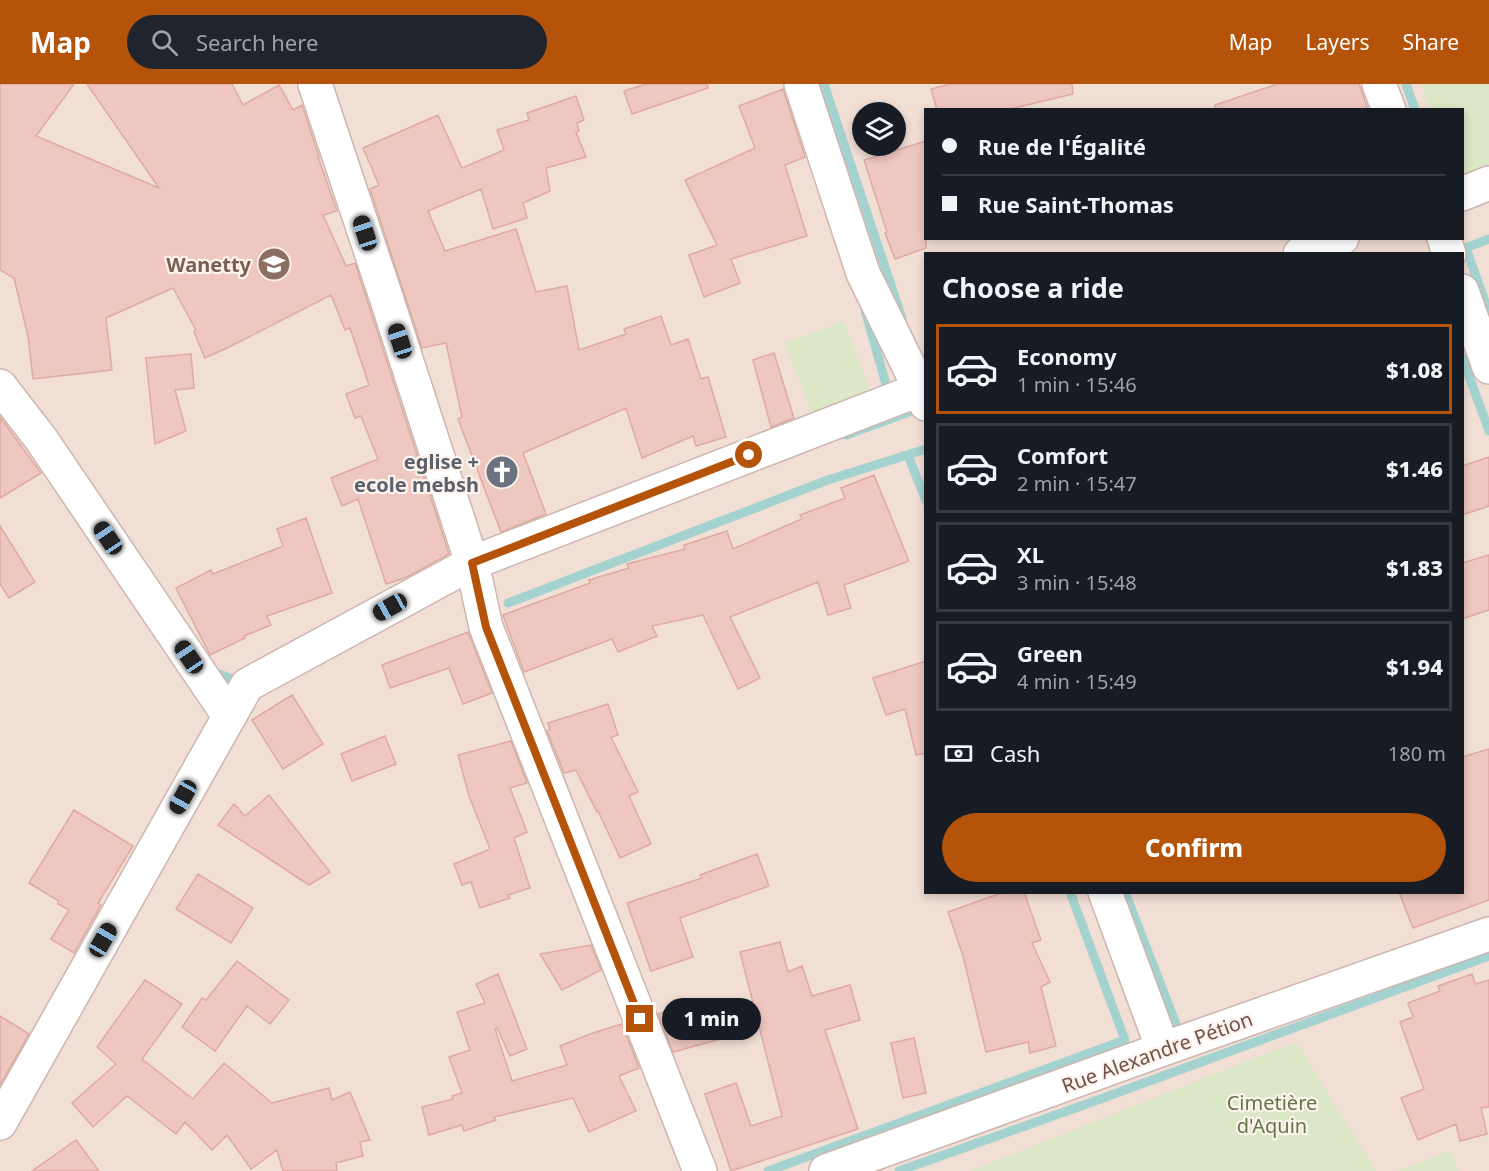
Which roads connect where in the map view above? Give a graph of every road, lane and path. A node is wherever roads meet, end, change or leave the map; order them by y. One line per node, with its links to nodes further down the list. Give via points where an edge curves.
1 (315, 84): 13 (street)
2 (801, 84): 12 (street, via 863,273)
3 (1379, 84): 4 (street)
4 (1388, 108)
5 (1489, 183): 6 (street)
6 (1464, 193)
7 (1337, 240): 8 (street)
8 (1305, 252)
9 (1464, 297): 10 (street)
10 (1489, 367)
11 (0, 386): 14 (street, via 41,439)
12 (924, 393): 13 (street)
13 (472, 563): 14 (street, via 247,685); 19 (street, via 486,627)
14 (229, 716): 18 (street)
15 (1106, 894): 17 (street)
16 (1489, 934): 17 (street, Rue Alexandre Pétion)
17 (1163, 1049): 20 (street, Rue Alexandre Pétion)
18 (0, 1123)
19 (700, 1171)
20 (826, 1171)

